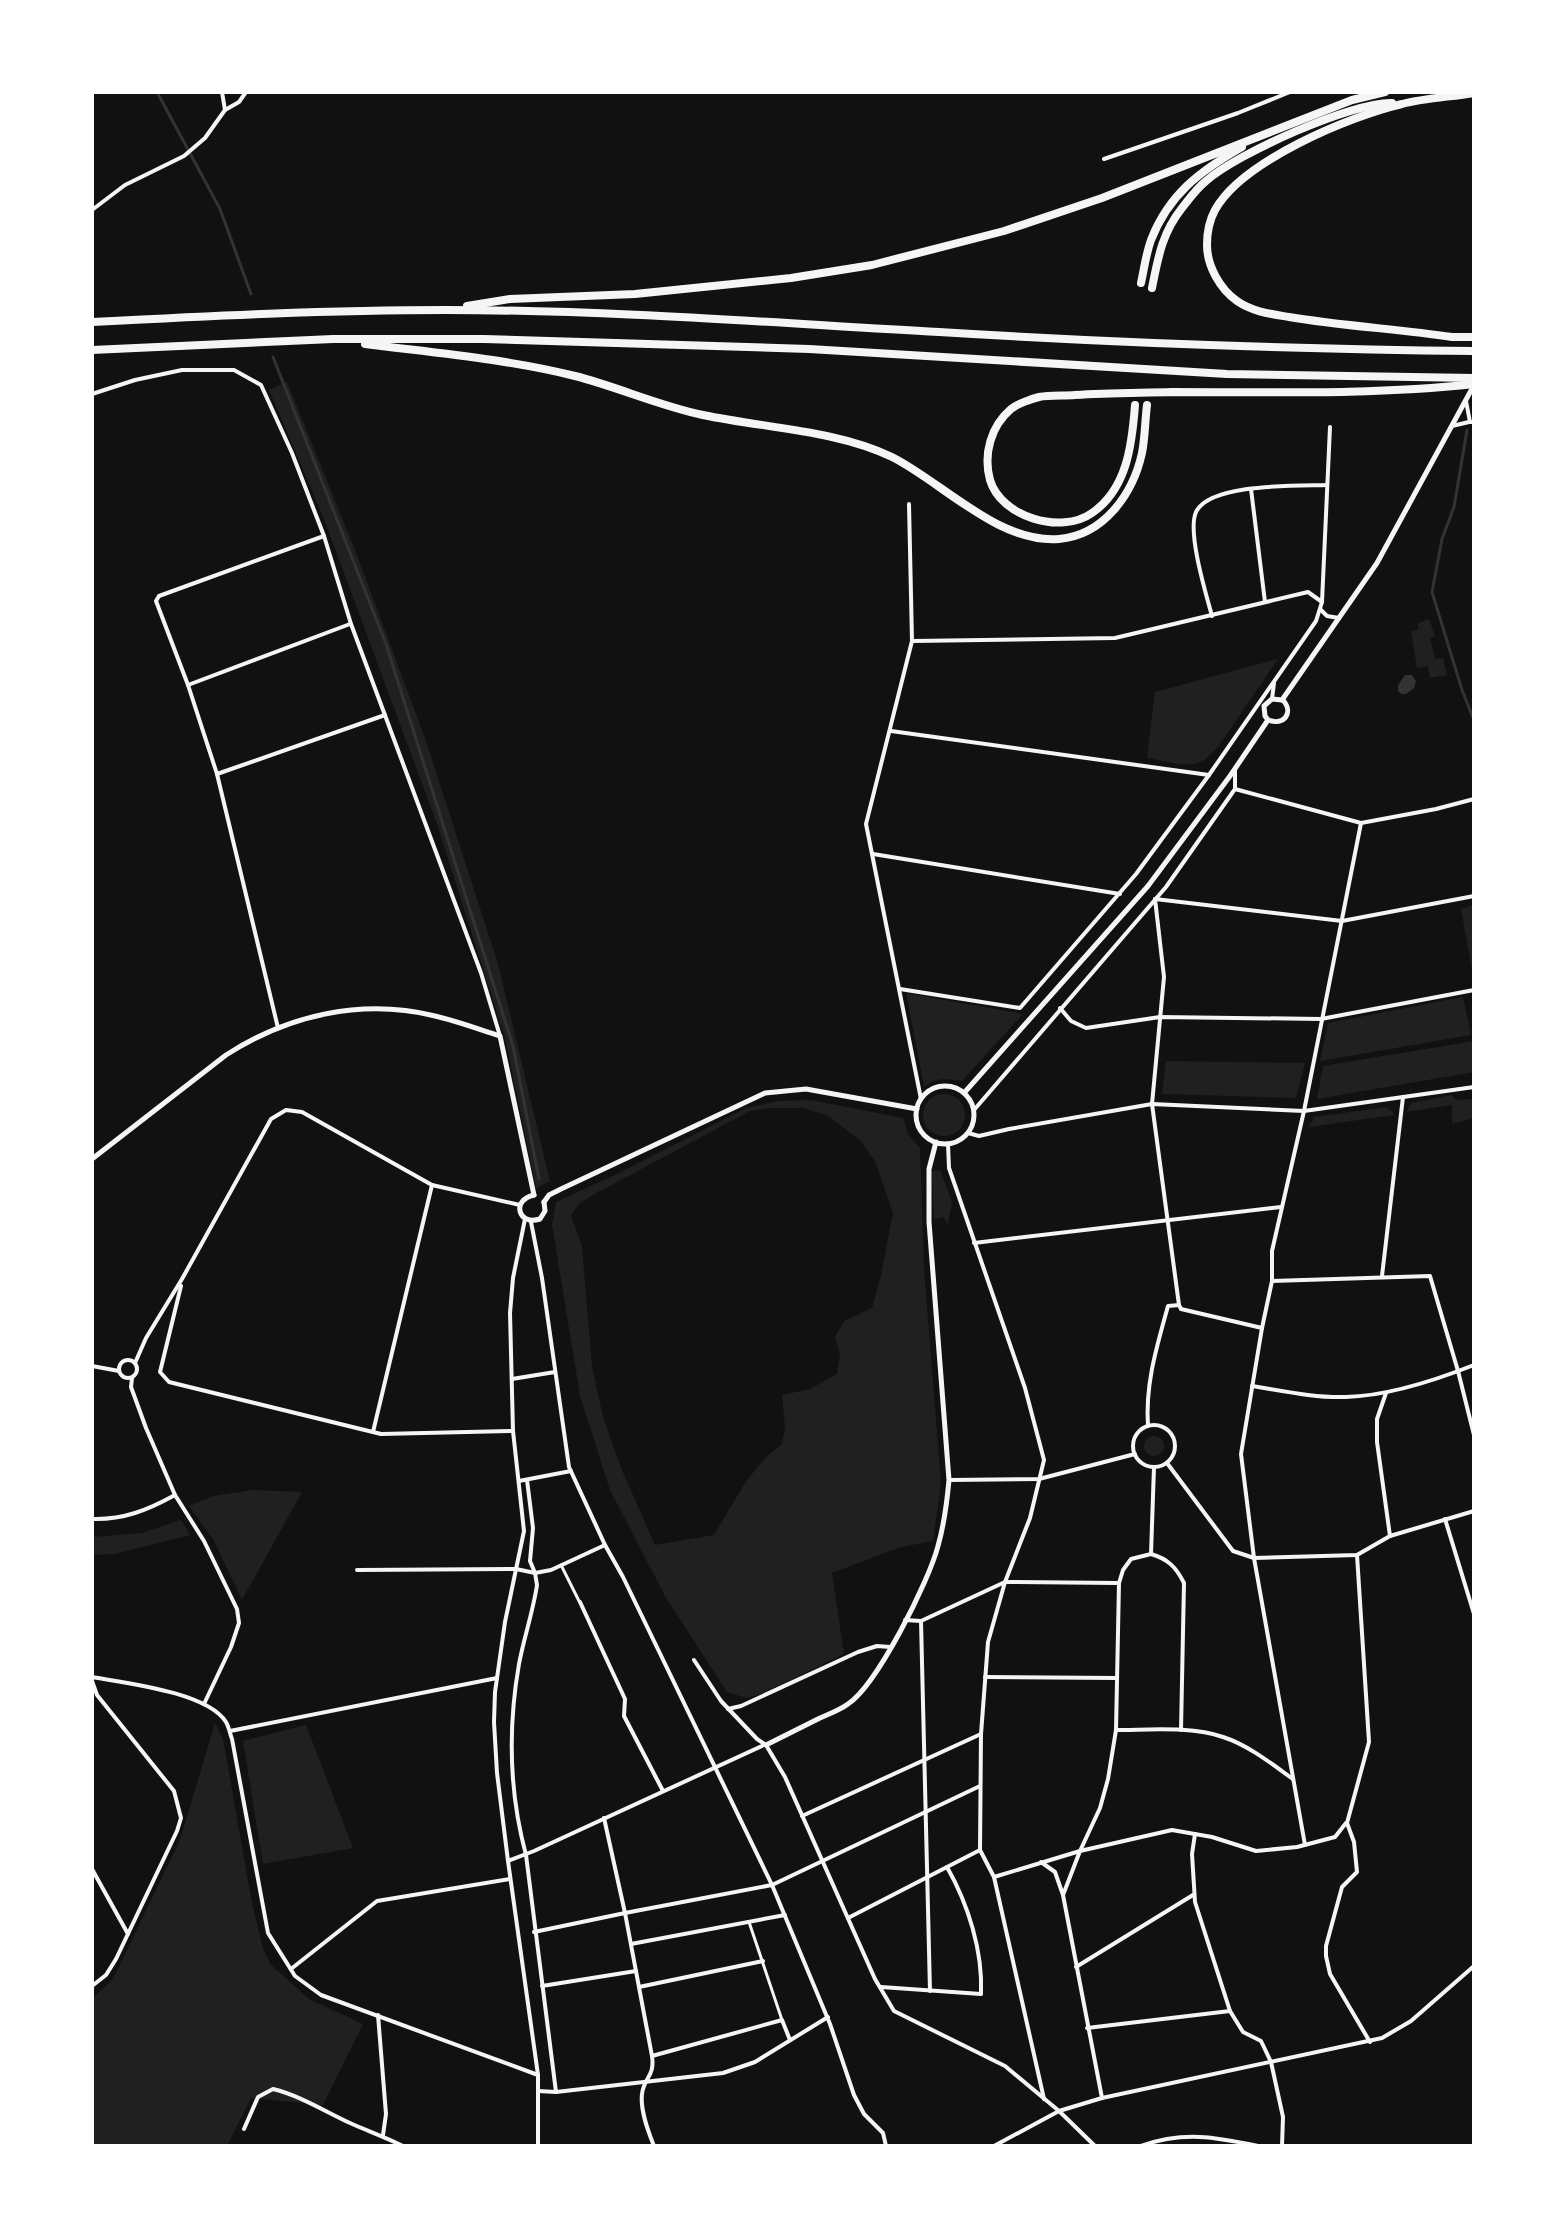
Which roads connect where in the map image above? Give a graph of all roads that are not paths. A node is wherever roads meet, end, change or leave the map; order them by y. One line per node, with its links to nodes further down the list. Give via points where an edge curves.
1 (222, 92): 7 (street)
2 (246, 92): 7 (street)
3 (1290, 92): 9 (street)
4 (1385, 92): 8 (highway)
5 (1474, 93): 6 (highway)
6 (1401, 104): 12 (highway, via 1379,103 1316,123 1262,146 1207,180 1179,211 1161,244); 15 (highway, via 1321,132 1226,194 1209,224 1212,270 1237,301 1259,312)
7 (225, 110): 10 (street, via 184,156 125,185)
8 (1260, 136): 11 (highway, via 1197,175 1168,206 1151,241); 13 (highway, via 1004,231 872,265 791,278 635,294 510,299)
9 (1104, 159)
10 (92, 210)
11 (1141, 283)
12 (1152, 288)
13 (447, 310): 14 (highway); 18 (highway, via 1217,345)
14 (92, 322)
15 (1474, 337)
16 (333, 339): 17 (highway); 19 (highway, via 793,348 1227,374); 23 (highway, via 475,356 573,376 700,415 845,440 892,457 958,501 1036,538 1075,535 1115,510 1131,486 1142,453)
17 (92, 350)
18 (1474, 351)
19 (1474, 382): 21 (street); 22 (highway, via 1424,390 1039,397 1013,407 994,429 988,446 990,482 1000,497 1027,517 1057,524 1089,515 1121,481)
20 (92, 394): 30 (street, via 182,370 234,370 261,385)
21 (1465, 400): 24 (street); 25 (street)
22 (1135, 405)
23 (1147, 405)
24 (1472, 422): 25 (street)
25 (1452, 426): 35 (street, via 1377,563)
26 (1330, 427): 27 (street)
27 (1327, 485): 28 (street); 32 (street)
28 (1251, 489): 31 (street); 34 (street, via 1220,494 1196,513 1193,531)
29 (909, 504): 37 (street)
30 (324, 536): 36 (street); 39 (street, via 159,596 156,601)
31 (1265, 602): 32 (street, via 1308,592); 34 (street)
32 (1322, 602): 33 (street)
33 (1320, 609): 35 (street); 38 (street)
34 (1212, 616): 37 (street, via 1115,638)
35 (1339, 618): 41 (street)
36 (351, 624): 39 (street); 44 (street)
37 (912, 641): 46 (street)
38 (1275, 680): 40 (street); 43 (street)
39 (188, 685): 48 (street)
40 (1272, 699): 41 (street); 42 (street)
41 (1282, 700): 45 (street, via 1286,717 1275,723)
42 (1263, 711): 43 (street); 45 (street)
43 (1251, 714): 49 (street)
44 (385, 715): 48 (street); 64 (street)
45 (1268, 720): 47 (street)
46 (890, 731): 49 (street); 53 (street, via 866,824)
47 (1235, 769): 50 (street); 66 (street, via 1148,886)
48 (217, 774): 63 (street)
49 (1209, 775): 54 (street)
50 (1235, 789): 52 (street); 56 (street)
51 (1474, 799): 52 (street)
52 (1361, 823): 57 (street)
53 (872, 854): 54 (street); 58 (street)
54 (1120, 894): 58 (street, via 1020,1008)
55 (1474, 896): 57 (street)
56 (1155, 899): 57 (street); 60 (street); 61 (street, via 1164,977)
57 (1342, 921): 62 (street)
58 (900, 989): 68 (street)
59 (1474, 990): 62 (street)
60 (1060, 1008): 61 (street, via 1086,1028); 71 (street)
61 (1160, 1017): 62 (street); 69 (street)
62 (1321, 1019): 72 (street)
63 (278, 1028): 64 (street, via 338,1011 383,1009 435,1016); 76 (street, via 226,1055)
64 (500, 1036): 78 (street)
65 (1474, 1087): 67 (street)
66 (964, 1093): 68 (street, via 945,1086); 71 (street)
67 (1403, 1097): 72 (street); 85 (street)
68 (921, 1099): 70 (street)
69 (1152, 1104): 72 (street); 73 (street, via 979,1136); 83 (street)
70 (917, 1109): 74 (street, via 918,1126); 79 (street, via 806,1089 765,1093 561,1189)
71 (974, 1110): 73 (street)
72 (1304, 1111): 81 (street)
73 (968, 1133): 75 (street)
74 (936, 1142): 75 (street); 110 (street, via 929,1169 929,1222)
75 (948, 1144): 84 (street, via 949,1168)
76 (92, 1159)
77 (432, 1185): 80 (street); 86 (street, via 302,1112 286,1110 271,1119); 102 (street)
78 (534, 1195): 79 (street); 80 (street)
79 (544, 1202): 82 (street, via 544,1215)
80 (520, 1205): 82 (street)
81 (1281, 1207): 83 (street); 87 (street)
82 (528, 1220): 95 (street); 97 (street, via 513,1278)
83 (1169, 1221): 84 (street); 88 (street)
84 (974, 1243): 108 (street, via 1025,1388 1044,1460)
85 (1382, 1276): 87 (street); 94 (street, via 1430,1276)
86 (182, 1279): 90 (street); 102 (street, via 160,1372 169,1382)
87 (1272, 1281): 89 (street)
88 (1179, 1305): 89 (street); 100 (street, via 1168,1306 1156,1347)
89 (1262, 1328): 98 (street)
90 (135, 1363): 93 (street, via 124,1361); 96 (street, via 138,1371)
91 (1474, 1365): 94 (street)
92 (92, 1366): 93 (street)
93 (119, 1371): 96 (street)
94 (1458, 1371): 99 (street); 103 (street)
95 (555, 1372): 97 (street); 107 (street)
96 (132, 1378): 112 (street, via 131,1387)
97 (512, 1379): 101 (street)
98 (1252, 1386): 99 (street, via 1322,1396); 120 (street, via 1241,1454)
99 (1386, 1393): 116 (street, via 1377,1419 1377,1442)
100 (1148, 1426): 104 (street, via 1134,1438); 105 (street, via 1171,1434 1175,1448)
101 (513, 1431): 102 (street); 111 (street)
102 (373, 1432)
103 (1474, 1432)
104 (1135, 1454): 106 (street); 108 (street)
105 (1167, 1463): 106 (street); 120 (street, via 1233,1551)
106 (1154, 1467): 118 (street)
107 (571, 1471): 109 (street); 117 (street)
108 (1039, 1479): 110 (street); 125 (street)
109 (527, 1480): 111 (street); 124 (street)
110 (949, 1480): 129 (street, via 938,1546)
111 (519, 1481): 122 (street, via 524,1531)
112 (175, 1495): 114 (street, via 132,1516); 137 (street, via 204,1541 238,1614 231,1647)
113 (1474, 1511): 115 (street)
114 (92, 1519)
115 (1445, 1519): 116 (street); 128 (street)
116 (1390, 1536): 119 (street)
117 (605, 1545): 121 (street); 145 (street)
118 (1151, 1554): 126 (street, via 1131,1559); 140 (street, via 1169,1562 1184,1583)
119 (1357, 1555): 120 (street); 152 (street, via 1369,1742)
120 (1254, 1558): 146 (street)
121 (561, 1565): 124 (street); 127 (street)
122 (516, 1569): 123 (street); 124 (street); 134 (street)
123 (357, 1570)
124 (535, 1573): 157 (street, via 511,1730)
125 (1005, 1582): 126 (street); 130 (street); 133 (street, via 988,1642)
126 (1119, 1583): 135 (street)
127 (580, 1602): 148 (street, via 625,1699 624,1716)
128 (1474, 1614)
129 (905, 1620): 130 (street); 131 (street)
130 (921, 1621): 144 (street)
131 (890, 1647): 138 (street, via 858,1652); 143 (street, via 849,1704)
132 (694, 1660): 138 (street)
133 (985, 1677): 135 (street); 142 (street)
134 (497, 1678): 141 (street); 159 (street, via 496,1761)
135 (1117, 1678): 139 (street)
136 (92, 1679): 137 (street, via 169,1691); 174 (street, via 97,1695 174,1791 181,1818)
137 (204, 1705): 141 (street, via 225,1720)
138 (728, 1709): 143 (street)
139 (1116, 1730): 140 (street); 156 (street, via 1100,1808)
140 (1181, 1730): 146 (street, via 1222,1736)
141 (230, 1731): 179 (street, via 268,1933)
142 (981, 1734): 144 (street); 147 (street)
143 (766, 1745): 145 (street); 150 (street)
144 (925, 1760): 149 (street); 150 (street)
145 (715, 1767): 148 (street); 166 (street)
146 (1295, 1780): 154 (street)
147 (980, 1786): 149 (street); 155 (street)
148 (663, 1791): 151 (street)
149 (926, 1811): 158 (street); 163 (street)
150 (802, 1816): 158 (street)
151 (604, 1818): 157 (street); 169 (street)
152 (1347, 1823): 154 (street, via 1335,1837); 192 (street, via 1357,1872 1342,1887 1326,1956 1330,1974)
153 (1195, 1834): 154 (street, via 1256,1851); 156 (street, via 1172,1830); 167 (street)
154 (1305, 1845)
155 (980, 1850): 161 (street); 164 (street)
156 (1080, 1851): 160 (street); 168 (street)
157 (526, 1855): 159 (street); 173 (street)
158 (822, 1860): 166 (street); 171 (street)
159 (508, 1861): 165 (street)
160 (1041, 1862): 164 (street); 168 (street, via 1055,1872)
161 (947, 1867): 163 (street); 185 (street, via 975,1939 981,1994)
162 (92, 1869): 174 (street)
163 (927, 1877): 171 (street); 185 (street)
164 (994, 1877): 200 (street)
165 (510, 1879): 179 (street, via 377,1901); 195 (street)
166 (772, 1885): 169 (street); 170 (street)
167 (1194, 1894): 178 (street); 186 (street)
168 (1063, 1895): 178 (street)
169 (625, 1913): 173 (street); 175 (street)
170 (785, 1915): 172 (street); 188 (street)
171 (848, 1918): 184 (street)
172 (749, 1922): 175 (street); 176 (street)
173 (534, 1932): 182 (street)
174 (128, 1934): 181 (street, via 106,1975)
175 (631, 1944): 180 (street)
176 (763, 1961): 183 (street); 189 (street)
177 (1474, 1966): 192 (street, via 1411,2021)
178 (1076, 1967): 190 (street)
179 (291, 1969): 187 (street, via 321,1995)
180 (636, 1971): 182 (street); 183 (street)
181 (92, 1986)
182 (542, 1986): 198 (street)
183 (639, 1987): 193 (street)
184 (880, 1987): 185 (street); 200 (street, via 894,2011 1005,2066)
185 (930, 1991)
186 (1230, 2011): 190 (street); 194 (street, via 1243,2032 1261,2041)
187 (378, 2015): 195 (street); 203 (street)
188 (828, 2017): 191 (street); 207 (street, via 854,2095 883,2133)
189 (782, 2020): 191 (street); 193 (street)
190 (1087, 2028): 199 (street)
191 (790, 2040): 196 (street, via 755,2062 723,2073)
192 (1370, 2042): 194 (street)
193 (652, 2056): 196 (street)
194 (1271, 2062): 199 (street); 212 (street, via 1283,2117)
195 (538, 2075): 197 (street)
196 (646, 2082): 198 (street); 206 (street, via 642,2101)
197 (537, 2091): 198 (street); 205 (street)
198 (556, 2092)
199 (1102, 2098): 201 (street)
200 (1044, 2099): 201 (street)
201 (1059, 2111): 208 (street); 209 (street)
202 (244, 2129): 203 (street, via 258,2097 273,2089)
203 (383, 2135): 204 (street)
204 (403, 2146)
205 (538, 2146)
206 (654, 2146)
207 (886, 2146)
208 (994, 2146)
209 (1095, 2146)
210 (1141, 2146): 211 (street, via 1210,2136)
211 (1258, 2146)
212 (1282, 2146)

